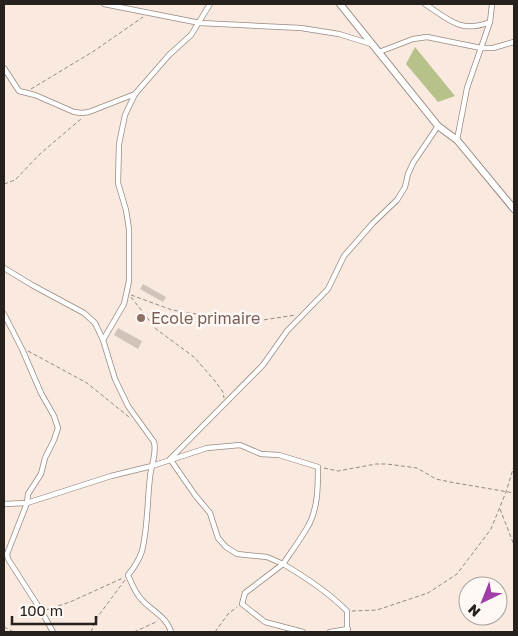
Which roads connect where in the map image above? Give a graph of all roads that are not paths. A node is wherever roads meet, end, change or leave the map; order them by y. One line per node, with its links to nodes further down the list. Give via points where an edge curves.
1 (104, 4): 7 (street)
2 (210, 4): 7 (street)
3 (340, 4): 9 (street)
4 (425, 4): 6 (street, via 445,18 467,27)
5 (492, 4): 6 (street)
6 (490, 22): 10 (street)
7 (200, 23): 9 (street, via 301,28 339,34); 13 (street)
8 (514, 42): 10 (street)
9 (372, 44): 11 (street)
10 (481, 48): 11 (street, via 427,37); 15 (street, via 467,88)
11 (379, 52): 14 (street)
12 (4, 68): 13 (street, via 19,91 74,112 89,112)
13 (135, 94): 19 (street, via 125,114 118,160 118,183 128,230 127,293)
14 (438, 126): 15 (street); 20 (street, via 413,163 397,200 344,256 328,289 287,331 263,365)
15 (457, 140): 16 (street)
16 (514, 210)
17 (4, 268): 19 (street, via 84,313 95,323)
18 (4, 314): 22 (street, via 58,428)
19 (103, 340): 21 (street, via 119,388 154,442)
20 (170, 459): 21 (street); 24 (street, via 210,513 218,538 226,547 237,554 267,557); 24 (street, via 208,448 240,446 318,467 318,490 308,527)
21 (152, 466): 22 (street); 27 (street, via 142,551 128,575 137,595 163,618)
22 (26, 503): 23 (street); 26 (street, via 8,559)
23 (4, 504)
24 (283, 564): 25 (street, via 331,595 347,611); 28 (street, via 245,593 242,604 265,622)
25 (348, 631): 29 (street)
26 (53, 632)
27 (171, 632)
28 (303, 632)
29 (330, 632)

